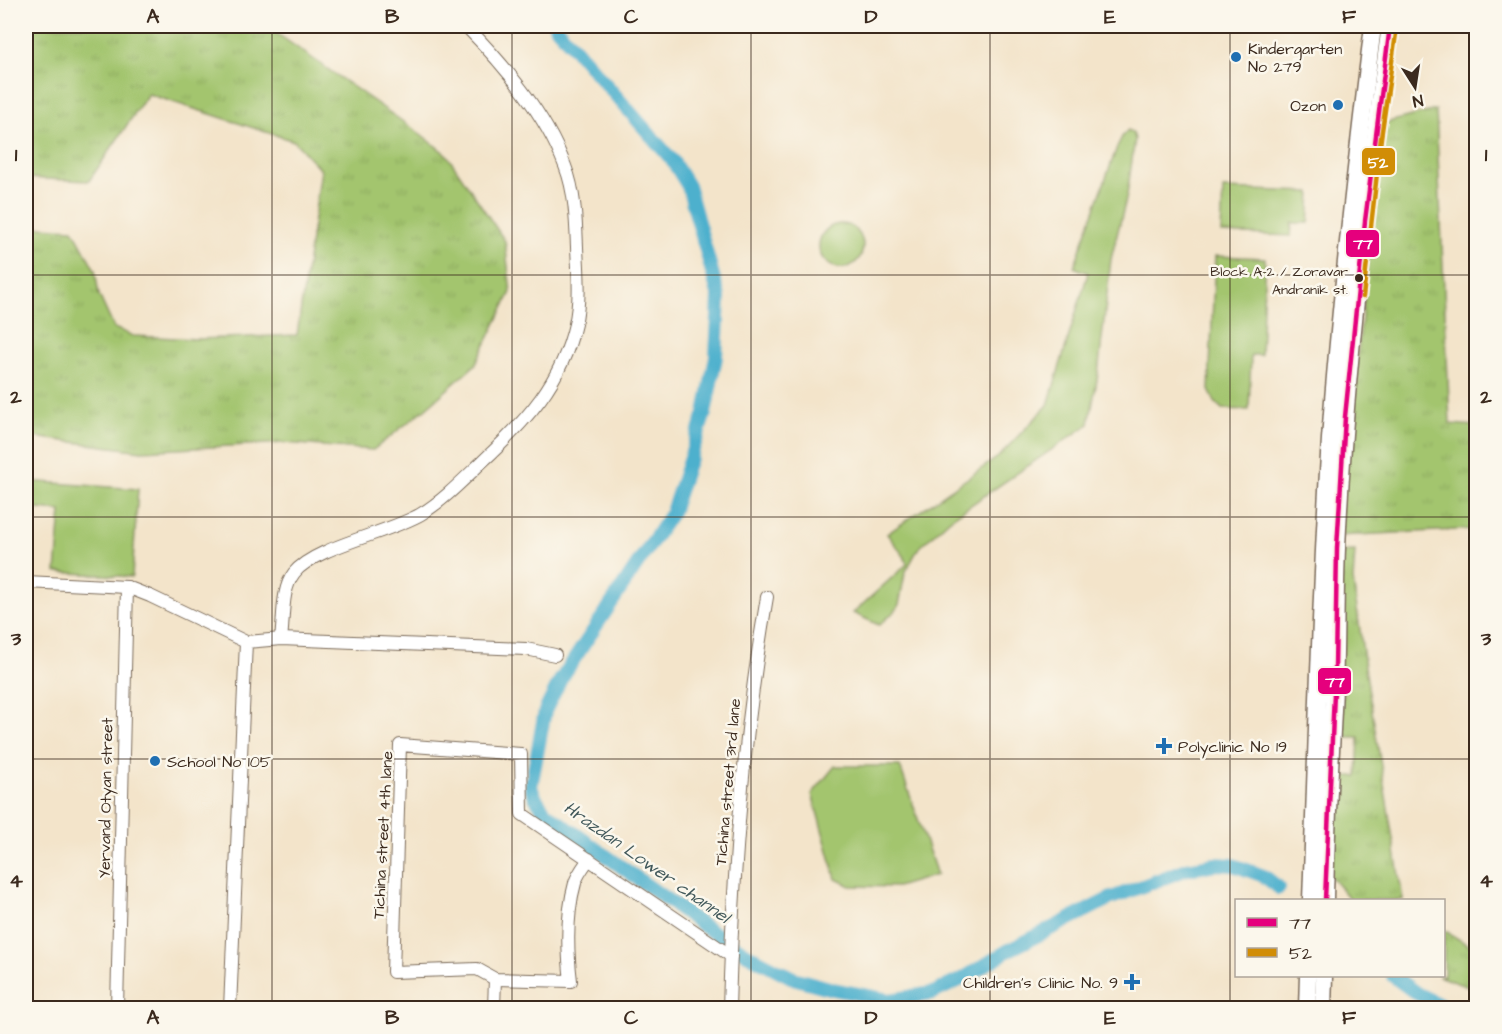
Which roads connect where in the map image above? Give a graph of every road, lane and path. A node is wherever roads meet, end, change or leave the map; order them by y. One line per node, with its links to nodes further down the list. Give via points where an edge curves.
1 (466, 26): 9 (street, via 530,103 566,167 574,199 579,290 565,357 547,392 519,426 447,494 421,514 310,559 294,573 286,589)
2 (1373, 26): 4 (main road)
3 (1390, 26): 4 (main road)
4 (1367, 136): 5 (main road)
5 (1331, 548): 13 (main road, via 1314,764); 14 (main road, via 1335,687)
6 (26, 582): 7 (street)
7 (127, 587): 10 (street); 19 (street, Yervand Otyan street)
8 (766, 597): 15 (street, Tichina street 3rd lane, via 738,808)
9 (281, 639): 10 (street); 11 (street, via 526,649)
10 (246, 642): 20 (street)
11 (555, 655)
12 (589, 859): 15 (street); 18 (street, via 575,881 568,922 571,981); 18 (street, Tichina street 4th lane, via 522,814 520,754 400,745 393,972 477,969)
13 (1311, 899)
14 (1325, 899)
15 (731, 956): 22 (street, Tichina street 3rd lane)
16 (1308, 977): 23 (main road)
17 (1324, 977): 24 (main road)
18 (495, 980): 21 (street)
19 (117, 1008)
20 (231, 1008)
21 (495, 1008)
22 (729, 1008)
23 (1306, 1008)
24 (1323, 1008)

